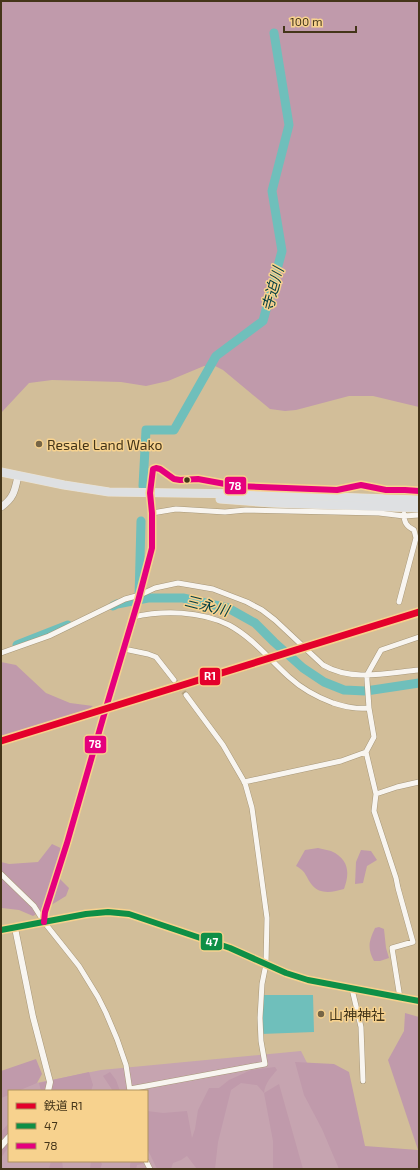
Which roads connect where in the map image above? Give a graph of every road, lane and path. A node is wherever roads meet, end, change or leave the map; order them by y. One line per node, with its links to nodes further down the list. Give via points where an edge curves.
1 (1, 472): 2 (highway)
2 (18, 476): 4 (highway, via 109,492); 6 (main road, via 14,494)
3 (419, 492): 4 (street, via 405,493 361,485 337,490 236,486 198,479 174,479 156,468 152,473)
4 (150, 493): 5 (highway); 7 (highway, via 272,504); 8 (street)
5 (419, 500)
6 (1, 507)
7 (419, 508)
8 (152, 513): 9 (street, via 176,510); 11 (street, via 152,548)
9 (404, 513): 10 (street); 12 (street, via 404,521 414,530 416,538)
10 (419, 515)
11 (140, 595): 13 (street); 16 (street, via 126,599 48,636); 18 (street, via 178,582 213,589 262,610 323,665 346,674)
12 (399, 602)
13 (133, 617): 15 (street); 21 (street, via 170,612 222,622 260,647 289,678 307,691 348,708)
14 (419, 638): 18 (street, via 381,650)
15 (124, 649): 19 (street, via 156,657); 27 (street)
16 (1, 653)
17 (419, 670): 18 (street)
18 (367, 678): 21 (street)
19 (174, 680)
20 (186, 695): 23 (street, via 223,745)
21 (369, 706): 22 (street, via 374,737)
22 (366, 752): 23 (street, via 342,761); 25 (street)
23 (244, 782): 30 (street, via 252,808 267,918)
24 (419, 782): 25 (street)
25 (376, 794): 32 (street, via 374,811 413,942 392,948)
26 (1, 874): 27 (street, via 34,906)
27 (44, 922): 28 (street); 30 (street, via 101,912 129,914 230,948); 36 (street, via 79,966 98,997 126,1065)
28 (15, 928): 29 (street); 35 (street, via 50,1082)
29 (1, 930)
30 (266, 964): 31 (street, via 308,980); 36 (street, via 260,1018 265,1064)
31 (352, 989): 32 (street); 34 (street, via 361,1027)
32 (400, 998): 33 (street)
33 (419, 1001)
34 (363, 1081)
35 (48, 1090)
36 (130, 1090)

